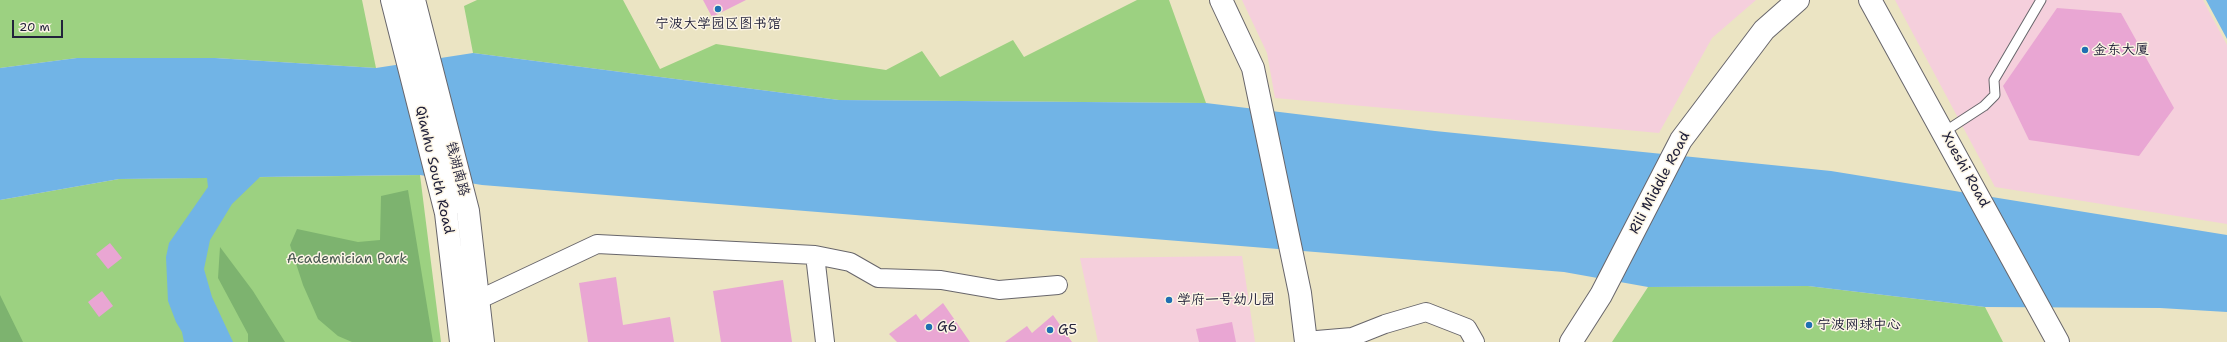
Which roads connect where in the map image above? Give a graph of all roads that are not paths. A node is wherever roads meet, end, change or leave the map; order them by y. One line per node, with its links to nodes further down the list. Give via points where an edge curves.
1 (392, 0): 7 (main road, Qianhu South Road)
2 (414, 0): 7 (main road, 钱湖南路)
3 (1221, 0): 14 (main road, via 1253,68 1300,293)
4 (1798, 0): 19 (main road, Rili Middle Road, via 1764,30 1681,140 1602,295)
5 (1870, 0): 8 (main road, Xueshi Road)
6 (2041, 0): 8 (lane, via 1994,80 1995,95 1984,106)
7 (412, 35): 11 (main road, 钱湖南路, via 468,211); 15 (main road, Qianhu South Road, via 446,213)
8 (1944, 132): 12 (main road, Xueshi Road)
9 (815, 255): 10 (street, via 850,262 878,278 941,280 999,290); 11 (street, via 597,244); 17 (street)
10 (1058, 286)
11 (478, 300): 16 (main road, 钱湖南路)
12 (2053, 333)
13 (1352, 340): 14 (street); 18 (street, via 1385,324 1426,312 1467,328)
14 (1305, 341)
15 (461, 342)
16 (483, 342)
17 (825, 342)
18 (1475, 342)
19 (1572, 342)

